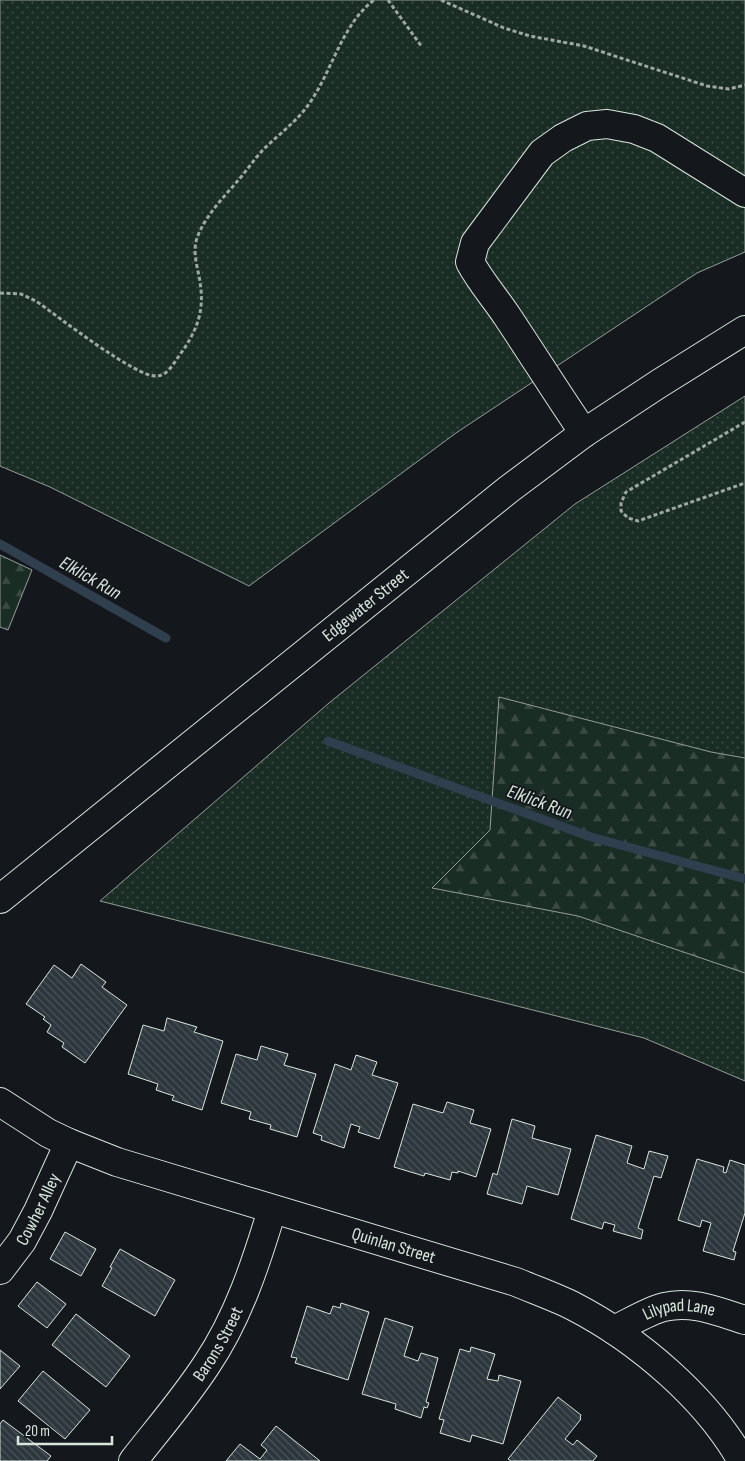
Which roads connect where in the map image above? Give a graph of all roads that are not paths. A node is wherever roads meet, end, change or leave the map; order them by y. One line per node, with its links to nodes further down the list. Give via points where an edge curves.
1 (745, 193): 3 (street, via 657,138 607,124 586,126 542,153 474,243 470,262 476,274)
2 (745, 330): 3 (street, Edgewater Street)
3 (584, 433): 4 (street, Edgewater Street, via 501,495)
4 (0, 899)
5 (0, 1102): 6 (street, Quinlan Street)
6 (69, 1143): 7 (street, Quinlan Street, via 117,1162); 8 (street, Cowher Alley, via 22,1241)
7 (272, 1210): 10 (street, Quinlan Street, via 516,1282 572,1305); 12 (street, Barons Street, via 260,1251 230,1325 207,1364)
8 (0, 1270)
9 (745, 1320): 10 (street, Lilypad Lane, via 686,1305 664,1307)
10 (614, 1330): 11 (street, Quinlan Street, via 659,1363 701,1405)
11 (734, 1458)
12 (133, 1461)

